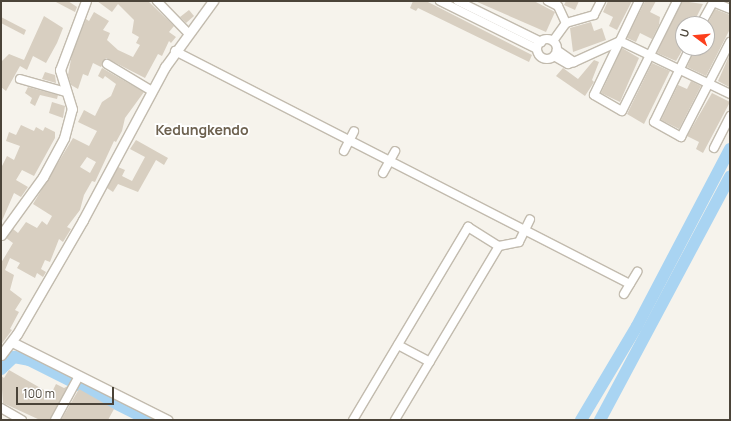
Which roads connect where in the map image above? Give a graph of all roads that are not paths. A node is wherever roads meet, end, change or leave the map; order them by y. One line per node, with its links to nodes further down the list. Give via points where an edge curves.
1 (86, 1): 30 (street, via 62,62 60,75)
2 (157, 1): 14 (street)
3 (213, 1): 14 (street)
4 (440, 1): 18 (street)
5 (458, 1): 18 (street)
6 (548, 1): 10 (street)
7 (601, 1): 13 (street, via 594,15)
8 (639, 1): 16 (street)
9 (676, 1): 22 (street)
10 (559, 4): 13 (street)
11 (730, 9): 12 (street, via 713,2)
12 (705, 16)
13 (566, 23): 15 (street)
14 (188, 33): 20 (street)
15 (553, 41): 18 (street); 21 (street)
16 (620, 42): 19 (street); 22 (street); 24 (street)
17 (730, 42): 28 (street)
18 (539, 45): 21 (street, via 546,59)
19 (599, 50): 21 (street, via 574,62); 24 (street)
20 (175, 52): 29 (street); 34 (street)
21 (556, 53)
22 (650, 56): 24 (street, via 622,111 594,97); 26 (street)
23 (686, 56): 26 (street)
24 (611, 60)
25 (107, 64): 29 (street)
26 (680, 69): 28 (street); 28 (street, via 654,122 668,131 684,136)
27 (20, 79): 30 (street)
28 (710, 84): 31 (street)
29 (152, 91): 47 (street)
30 (66, 92): 42 (street, via 72,109 64,138 43,177)
31 (730, 94)
32 (730, 116): 35 (street)
33 (354, 131): 34 (street)
34 (349, 141): 36 (street); 38 (street)
35 (714, 148)
36 (344, 151)
37 (395, 151): 38 (street)
38 (389, 162): 39 (street); 41 (street)
39 (384, 173)
40 (530, 219): 41 (street)
41 (525, 230): 43 (street, via 519,242); 45 (street)
42 (1, 235)
43 (500, 246): 48 (street, via 468,227); 50 (street)
44 (637, 272): 45 (street)
45 (630, 284): 46 (street)
46 (624, 294)
47 (12, 342): 49 (street); 51 (street)
48 (398, 345): 50 (street); 57 (street)
49 (1, 356)
50 (430, 362): 58 (street)
51 (77, 379): 55 (street); 56 (street)
52 (1, 408): 53 (street)
53 (8, 417): 54 (street)
54 (22, 420)
55 (55, 420)
56 (168, 420)
57 (353, 420)
58 (395, 420)

